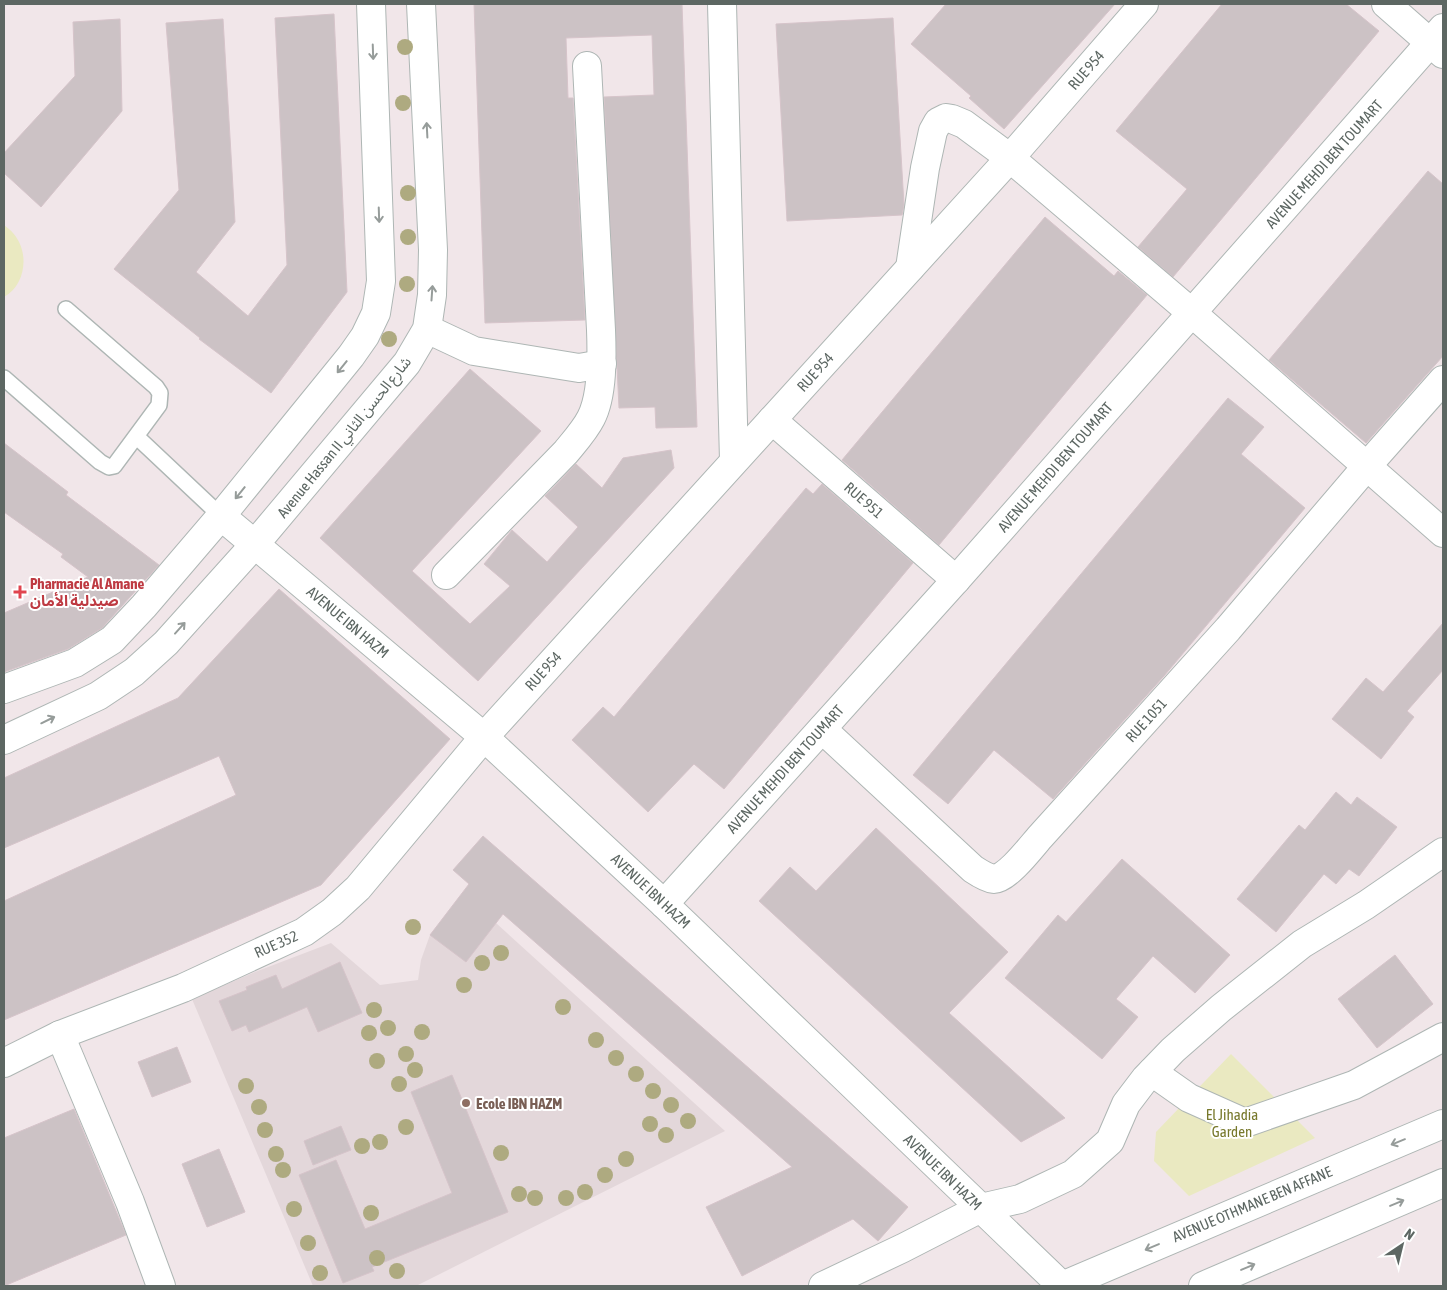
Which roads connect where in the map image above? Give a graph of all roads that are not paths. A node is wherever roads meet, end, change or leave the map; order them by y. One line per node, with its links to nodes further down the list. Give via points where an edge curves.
1 (371, 4): 20 (street, one-way to 20, via 381,281 376,313 351,356)
2 (421, 4): 12 (street, Avenue Hassan II شارع الحسن الثاني, one-way to 2, via 433,250)
3 (722, 4): 18 (street)
4 (1144, 4): 8 (street, RUE 954)
5 (1386, 4): 6 (street)
6 (1439, 42): 11 (street, AVENUE MEHDI BEN TOUMART)
7 (587, 66): 13 (street)
8 (1010, 158): 9 (street, RUE 954); 9 (street, via 964,124 946,118 938,122 932,131); 11 (street)
9 (910, 268): 16 (street, RUE 954)
10 (66, 309): 17 (lane, via 160,393 159,405)
11 (1192, 313): 19 (street); 24 (street, AVENUE MEHDI BEN TOUMART)
12 (427, 328): 13 (street, via 474,351 579,368); 22 (street, Avenue Hassan II شارع الحسن الثاني, via 407,363)
13 (602, 364): 23 (street, via 592,416 581,435)
14 (4, 378): 17 (lane, via 109,467 114,466)
15 (1443, 380): 19 (street, RUE 1051)
16 (772, 420): 18 (street, RUE 954); 24 (street, RUE 951)
17 (137, 437): 20 (lane)
18 (734, 460): 27 (street, RUE 954)
19 (1367, 466): 21 (street); 26 (street, RUE 1051, via 1228,630 1009,871 1000,877 984,876 973,869)
20 (222, 516): 22 (street, AVENUE IBN HAZM); 25 (street, via 112,640 75,663)
21 (1443, 532)
22 (256, 544): 27 (street, AVENUE IBN HAZM); 28 (street, Avenue Hassan II شارع الحسن الثاني, one-way to 22, via 98,696 134,672 166,643)
23 (446, 575)
24 (956, 580): 26 (street, AVENUE MEHDI BEN TOUMART)
25 (4, 690)
26 (822, 729): 30 (street, AVENUE MEHDI BEN TOUMART)
27 (484, 737): 30 (street, AVENUE IBN HAZM); 31 (street, RUE 352, via 358,888 304,932 182,988)
28 (4, 740)
29 (1443, 852): 34 (street, via 1302,944 1221,1008)
30 (664, 904): 37 (street, AVENUE IBN HAZM)
31 (60, 1035): 33 (street, RUE 352); 38 (street, via 130,1202)
32 (1443, 1037): 34 (street, via 1354,1085 1245,1123 1189,1098)
33 (4, 1063)
34 (1152, 1072): 37 (street, via 1126,1104 1110,1142 1073,1174 1020,1199)
35 (1443, 1124): 40 (street, AVENUE OTHMANE BEN AFFANE, one-way to 40)
36 (1443, 1183): 41 (street, one-way to 36)
37 (981, 1208): 39 (street); 40 (street, AVENUE IBN HAZM)
38 (161, 1286)
39 (823, 1286)
40 (1062, 1286)
41 (1204, 1286)

